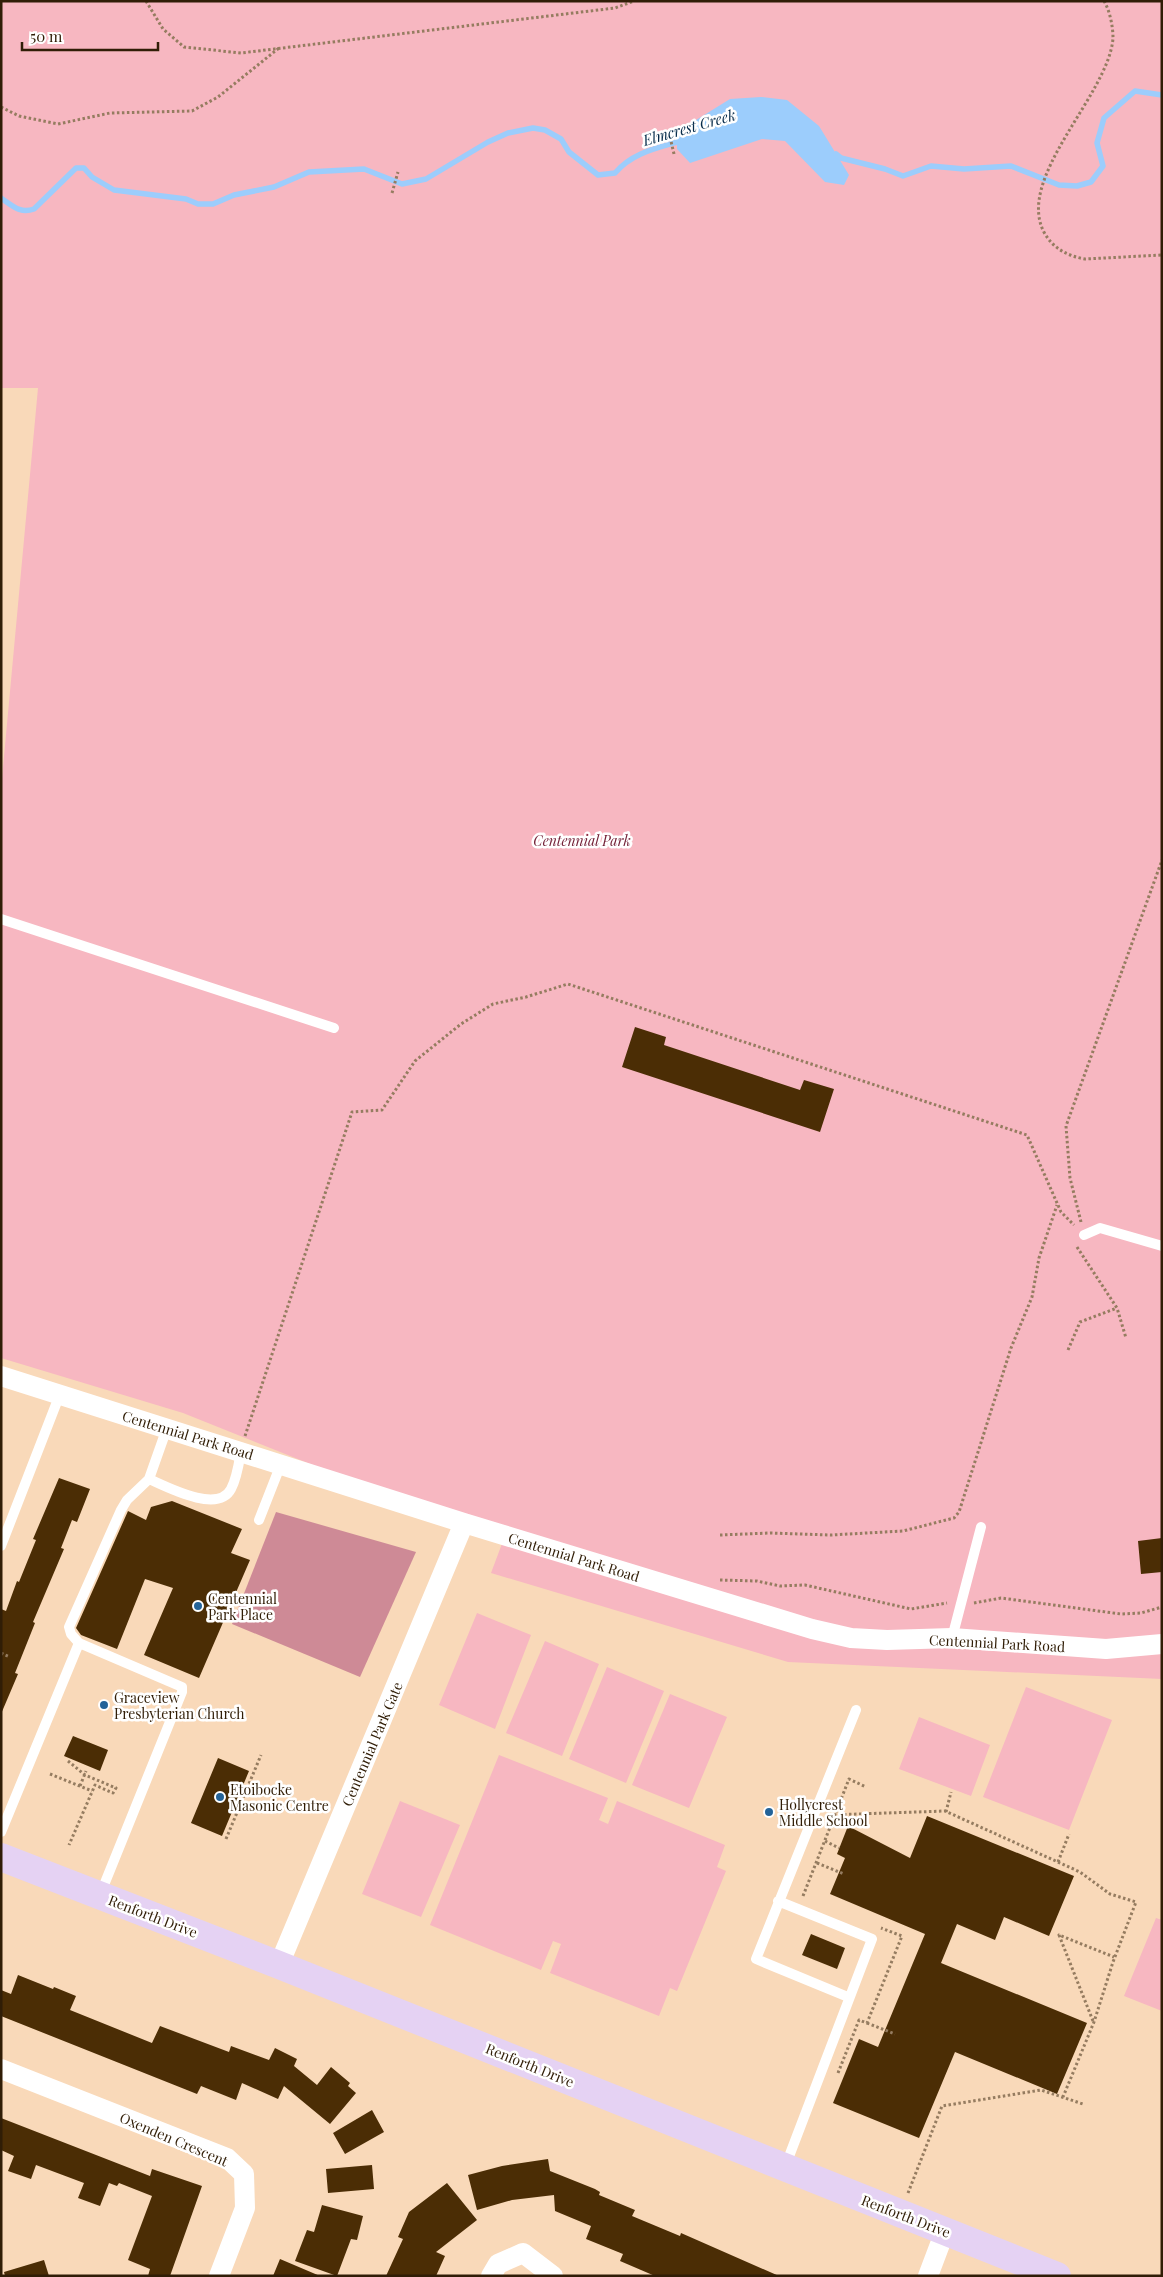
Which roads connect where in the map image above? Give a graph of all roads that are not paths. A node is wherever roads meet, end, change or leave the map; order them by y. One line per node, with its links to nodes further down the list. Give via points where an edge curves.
1 (1, 920): 2 (lane)
2 (334, 1028)
3 (1084, 1234): 4 (lane, via 1100,1228)
4 (1162, 1246)
5 (1, 1376): 6 (street, Centennial Park Road)
6 (60, 1394): 7 (street, Centennial Park Road); 14 (lane)
7 (167, 1428): 8 (street, Centennial Park Road); 10 (lane)
8 (247, 1441): 9 (street, Centennial Park Road); 10 (lane, via 231,1490 224,1497 208,1500)
9 (280, 1464): 11 (lane); 12 (street, Centennial Park Road)
10 (148, 1479): 16 (lane, via 121,1510 69,1627)
11 (258, 1520)
12 (464, 1523): 15 (street, Centennial Park Road, via 812,1629 851,1638); 23 (street, Centennial Park Gate)
13 (981, 1527): 15 (lane)
14 (1, 1546)
15 (952, 1638): 17 (street, Centennial Park Road, via 1106,1649)
16 (79, 1643): 19 (lane); 21 (lane, via 182,1687)
17 (1162, 1644)
18 (856, 1710): 22 (lane)
19 (1, 1832)
20 (1, 1857): 21 (main road, Renforth Drive)
21 (100, 1896): 23 (main road, Renforth Drive)
22 (778, 1900): 24 (lane, via 756,1959); 24 (lane, via 872,1939)
23 (279, 1965): 26 (main road, Renforth Drive)
24 (848, 1997): 26 (lane)
25 (1, 2069): 28 (street, Oxenden Crescent, via 227,2158 244,2174 245,2208)
26 (785, 2168): 27 (main road, Renforth Drive)
27 (945, 2231): 31 (street); 32 (main road, Renforth Drive)
28 (219, 2276)
29 (491, 2276): 30 (street, via 498,2264 523,2253)
30 (553, 2276)
31 (928, 2276)
32 (1057, 2276)

